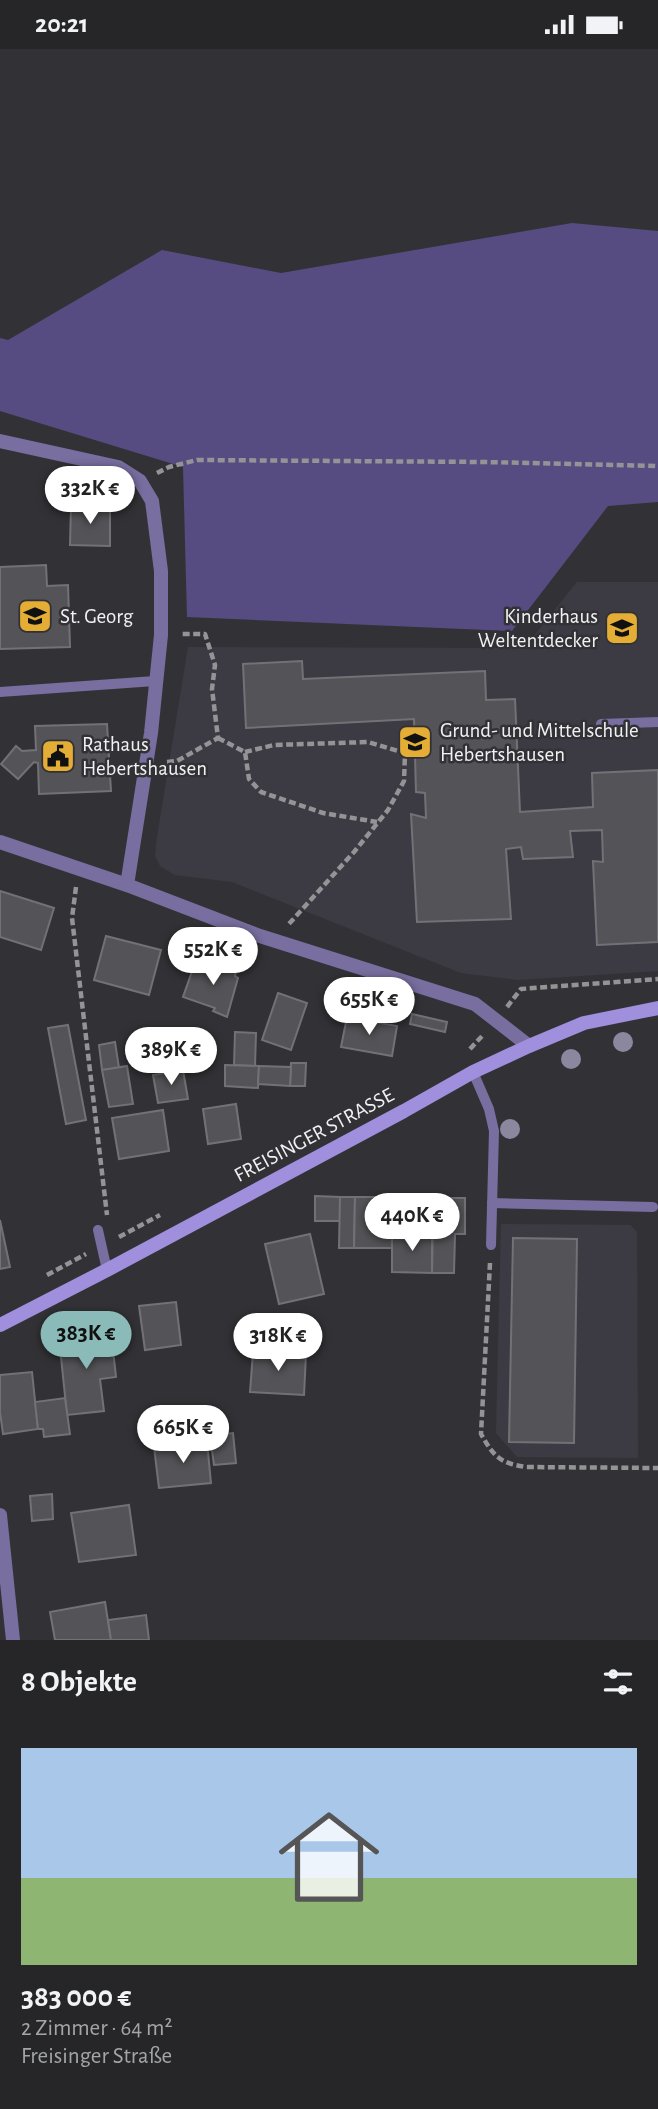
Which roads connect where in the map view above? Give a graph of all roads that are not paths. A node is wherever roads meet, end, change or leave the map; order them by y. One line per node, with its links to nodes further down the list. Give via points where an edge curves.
1 (0, 441): 2 (street, via 118,467 140,481 152,502 161,571)
2 (155, 681): 3 (lane); 7 (street)
3 (0, 692)
4 (658, 722): 5 (lane)
5 (601, 724)
6 (0, 842): 7 (street)
7 (127, 885): 9 (street, via 273,941 475,1004)
8 (658, 1008): 9 (main road, FREISINGER STRASSE, via 584,1023)
9 (529, 1046): 10 (main road, FREISINGER STRASSE)
10 (473, 1072): 11 (lane, via 494,1131); 15 (main road, FREISINGER STRASSE)
11 (492, 1203): 12 (lane); 14 (lane)
12 (653, 1207)
13 (103, 1229): 15 (lane)
14 (491, 1245)
15 (107, 1270): 16 (main road, FREISINGER STRASSE)
16 (0, 1325)
17 (0, 1515): 18 (street)
18 (12, 1640)

